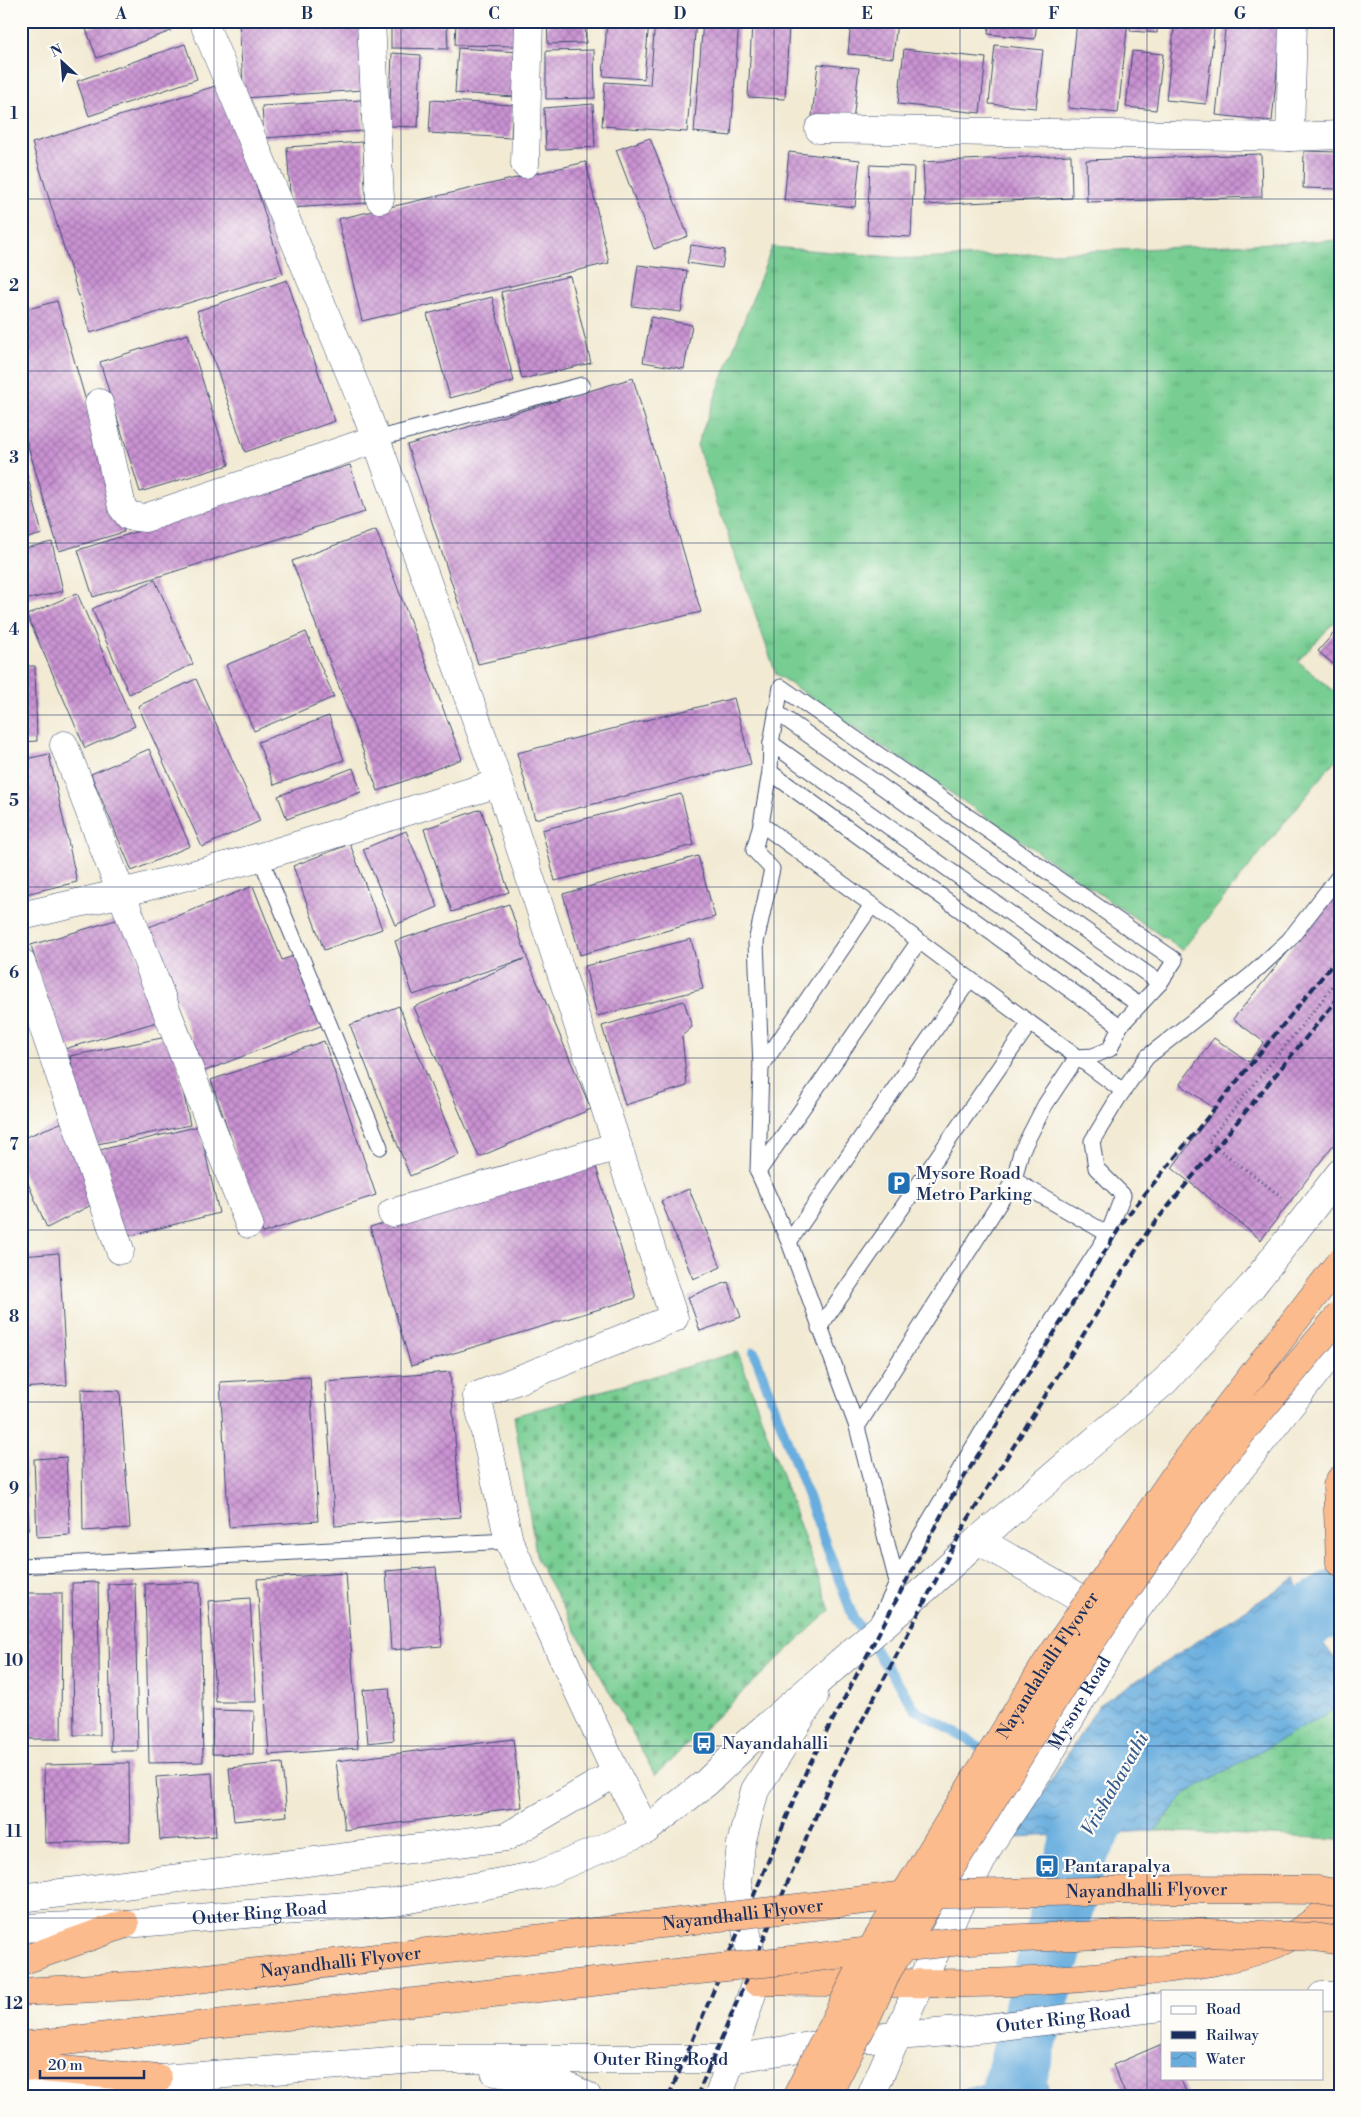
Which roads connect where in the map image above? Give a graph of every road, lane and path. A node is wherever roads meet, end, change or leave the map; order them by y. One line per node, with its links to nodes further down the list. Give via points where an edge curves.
1 (203, 21): 12 (street)
2 (371, 21): 9 (street)
3 (529, 21): 8 (street)
4 (1293, 21): 7 (street)
5 (819, 130): 7 (street)
6 (1340, 135): 7 (street)
7 (1290, 137)
8 (525, 164)
9 (380, 198)
10 (582, 385): 12 (lane)
11 (99, 403): 12 (street, via 122,507 129,516 145,518)
12 (376, 439): 17 (street)
13 (776, 712): 14 (lane); 28 (lane); 28 (lane, via 781,686 1176,960)
14 (771, 743): 16 (lane); 29 (lane)
15 (64, 745): 21 (street)
16 (770, 772): 18 (lane); 31 (lane)
17 (499, 783): 19 (street); 35 (street)
18 (761, 824): 22 (lane); 33 (lane, via 754,850 772,869 756,942)
19 (260, 856): 21 (street); 36 (lane)
20 (1340, 875): 34 (lane, via 1288,940 1250,976 1147,1057)
21 (122, 893): 23 (street); 42 (street)
22 (872, 905): 24 (lane); 33 (lane)
23 (21, 916)
24 (919, 941): 26 (lane); 37 (lane)
25 (21, 962): 45 (street)
26 (970, 978): 30 (lane); 44 (lane)
27 (1340, 978): 40 (path, via 1208,1141)
28 (1160, 983): 29 (lane)
29 (1139, 1005): 31 (lane)
30 (1030, 1023): 32 (lane); 48 (lane)
31 (1120, 1026): 32 (lane, via 1110,1049 1093,1056)
32 (1077, 1057): 34 (lane); 39 (lane, via 1045,1105 1021,1152)
33 (761, 1067): 37 (lane)
34 (1123, 1091): 43 (lane, via 1092,1141 1096,1168 1123,1195)
35 (618, 1146): 41 (street); 53 (street, via 674,1318 477,1396)
36 (380, 1147)
37 (758, 1172): 44 (lane)
38 (1337, 1177): 52 (street, Outer Ring Road, via 1252,1286 1165,1381)
39 (1014, 1180): 43 (lane); 50 (lane)
40 (1290, 1202)
41 (392, 1213)
42 (249, 1224)
43 (1108, 1234): 56 (lane, via 998,1405 918,1540)
44 (789, 1242): 48 (lane)
45 (120, 1250)
46 (1340, 1262): 84 (highway, Nayandahalli Flyover, bridge, via 1177,1473 1046,1664 868,1956)
47 (1340, 1315): 85 (highway, Nayandahalli Flyover, bridge, via 1197,1486 1073,1668 888,1970)
48 (819, 1328): 50 (lane)
49 (1340, 1342): 57 (street, Mysore Road, via 1232,1478)
50 (857, 1427): 56 (lane)
51 (1340, 1480): 54 (highway, via 1337,1486)
52 (978, 1540): 57 (street); 58 (street, Outer Ring Road)
53 (509, 1541): 55 (lane); 60 (street)
54 (1340, 1563)
55 (21, 1566)
56 (898, 1582): 58 (lane)
57 (1126, 1624): 70 (street, Mysore Road, via 1044,1763 990,1844)
58 (873, 1634): 59 (street, Outer Ring Road)
59 (831, 1671): 61 (street, Outer Ring Road, via 707,1782); 69 (street, via 755,1790 737,1882)
60 (616, 1773): 61 (street); 63 (street, via 506,1837)
61 (646, 1830): 65 (street, Outer Ring Road, via 540,1875 394,1902)
62 (1340, 1894): 71 (highway, Nayandhalli Flyover, bridge, via 1318,1890 1189,1889 906,1895 148,1985)
63 (21, 1898)
64 (1340, 1899): 70 (highway, via 1308,1927 1269,1947 1218,1962 1080,1980)
65 (125, 1924): 66 (street, Outer Ring Road); 68 (highway)
66 (21, 1928)
67 (1340, 1942): 76 (highway, bridge, via 1315,1937 1180,1932 970,1940)
68 (21, 1961)
69 (756, 1981): 70 (highway); 78 (street)
70 (920, 1983): 75 (street, Mysore Road)
71 (21, 1992)
72 (1324, 1996): 73 (street)
73 (1340, 1996)
74 (1161, 2007): 75 (street, Outer Ring Road)
75 (896, 2036): 78 (street, Outer Ring Road, via 846,2040); 86 (street, Mysore Road)
76 (21, 2046)
77 (416, 2059): 78 (street, Outer Ring Road); 80 (street, Outer Ring Road); 82 (street, via 558,2082)
78 (732, 2059): 83 (street)
79 (21, 2066): 80 (highway)
80 (158, 2080): 81 (street, Outer Ring Road)
81 (21, 2090)
82 (587, 2096)
83 (718, 2096)
84 (797, 2096)
85 (827, 2096)
86 (871, 2096)

